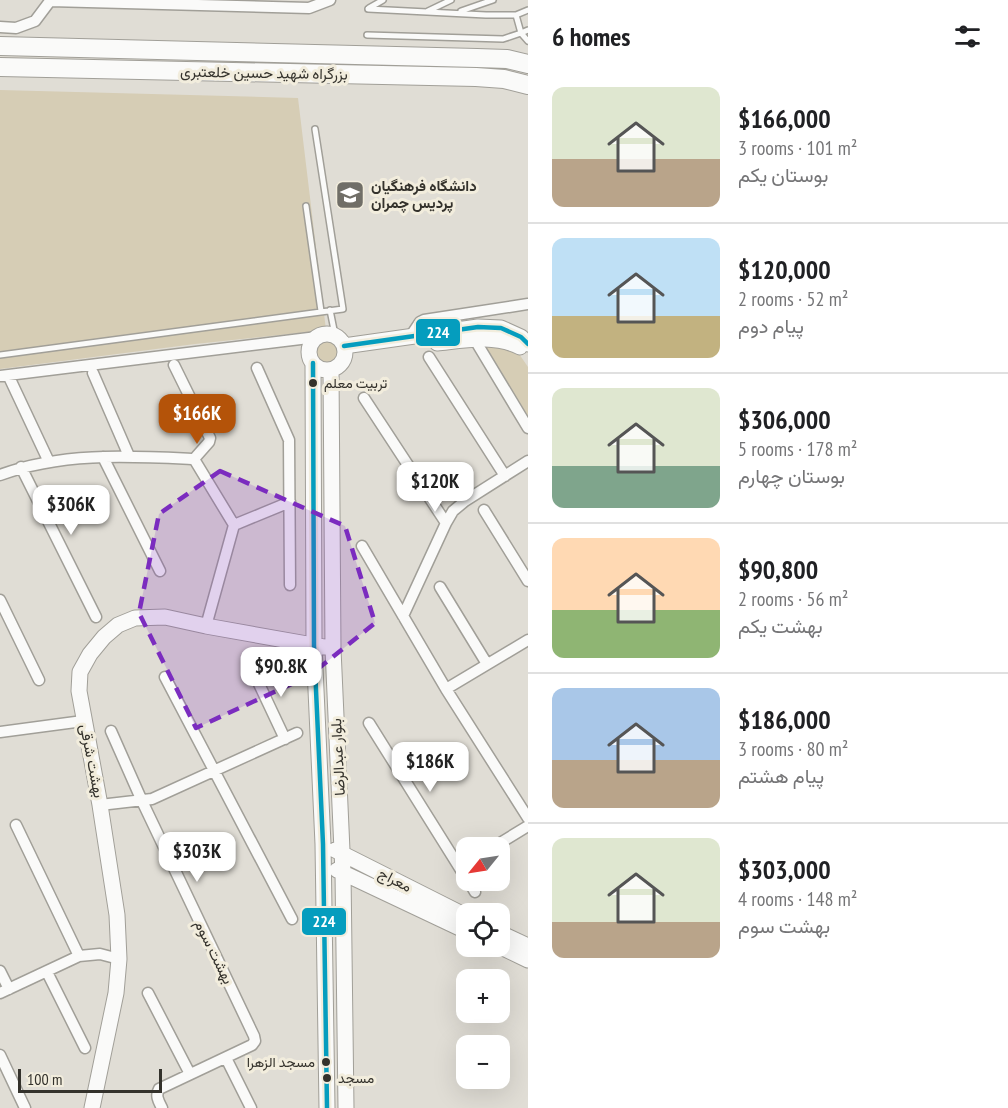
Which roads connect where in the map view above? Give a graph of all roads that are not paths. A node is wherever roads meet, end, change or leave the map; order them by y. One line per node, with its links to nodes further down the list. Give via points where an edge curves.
1 (330, 0): 9 (street, via 309,8 50,1 35,21 16,28)
2 (383, 0): 6 (lane, via 368,9)
3 (451, 0): 6 (lane)
4 (493, 0): 7 (lane)
5 (528, 10): 8 (lane)
6 (426, 12): 7 (lane)
7 (457, 13): 8 (lane)
8 (516, 15): 11 (lane)
9 (0, 27)
10 (528, 30): 11 (lane)
11 (521, 33): 12 (lane, via 503,39); 13 (lane)
12 (367, 35)
13 (528, 41)
14 (0, 46): 15 (highway, بزرگراه شهید حسین خلعتبری, via 507,59)
15 (528, 64)
16 (0, 67): 17 (highway, بزرگراه شهید حسین خلعتبری, via 476,77)
17 (528, 85)
18 (315, 129): 21 (lane, via 343,309)
19 (306, 206): 22 (lane)
20 (528, 304): 24 (street, via 424,320)
21 (330, 310): 22 (lane); 27 (lane)
22 (321, 311): 29 (lane)
23 (317, 337): 27 (main road, via 329,334); 31 (main road, via 309,352); 36 (street)
24 (410, 337): 25 (main road, via 478,327 501,328); 27 (main road)
25 (528, 344)
26 (478, 345): 38 (street)
27 (341, 346): 28 (main road, via 498,339); 34 (main road, via 340,365)
28 (528, 352)
29 (0, 355)
30 (429, 357): 46 (street)
31 (313, 363): 34 (main road); 61 (main road, بلوار عبدالرضا)
32 (174, 365): 41 (street, via 210,438)
33 (257, 368): 47 (street, via 289,440)
34 (331, 370): 62 (main road, بلوار عبدالرضا)
35 (93, 374): 39 (street)
36 (5, 378): 43 (street)
37 (364, 398): 49 (street)
38 (528, 428)
39 (129, 456): 40 (street); 41 (street)
40 (103, 457): 43 (street); 52 (street)
41 (194, 459): 50 (street)
42 (528, 461): 46 (street)
43 (49, 462): 44 (street)
44 (21, 467): 45 (street); 58 (street)
45 (0, 475)
46 (505, 476): 49 (street, via 465,501)
47 (290, 502): 50 (street); 54 (street)
48 (484, 510): 53 (street)
49 (446, 523): 57 (street)
50 (234, 525): 59 (street)
51 (362, 546): 57 (street)
52 (160, 571)
53 (528, 581)
54 (290, 585)
55 (440, 587): 63 (street)
56 (0, 600): 66 (street)
57 (403, 616): 67 (street)
58 (96, 617)
59 (206, 626): 61 (main road, بهشت شرقی); 68 (main road, بهشت شرقی, via 165,617 135,618 118,624 90,654 80,672)
60 (528, 640): 63 (street)
61 (314, 646): 62 (main road, بهشت شرقی); 81 (main road, بلوار عبدالرضا)
62 (333, 648): 82 (main road, بلوار عبدالرضا)
63 (488, 664): 67 (street)
64 (252, 669): 73 (street)
65 (165, 677): 74 (street)
66 (39, 680)
67 (447, 689): 77 (street)
68 (84, 721): 71 (street); 76 (main road, بهشت شرقی)
69 (369, 723): 83 (street)
70 (111, 731): 75 (street, بهشت سوم)
71 (0, 732)
72 (297, 733): 73 (street)
73 (285, 738): 74 (street)
74 (214, 770): 75 (street); 87 (street)
75 (142, 801): 76 (street); 101 (street, بهشت سوم, via 255,1036 252,1046)
76 (100, 805): 93 (main road, بهشت شرقی, via 117,915)
77 (528, 818)
78 (16, 825): 92 (street)
79 (528, 826): 80 (street)
80 (510, 837)
81 (323, 844): 82 (main road, معراج); 84 (main road, بلوار عبدالرضا)
82 (342, 853): 85 (main road, بلوار عبدالرضا); 86 (main road, معراج)
83 (456, 854)
84 (323, 864): 85 (main road, معراج); 107 (main road, بلوار عبدالرضا)
85 (343, 873): 88 (main road, معراج); 108 (main road, بلوار عبدالرضا)
86 (456, 911)
87 (291, 920)
88 (456, 926)
89 (510, 938): 90 (main road)
90 (528, 946)
91 (510, 952): 94 (main road)
92 (79, 956): 93 (street, via 100,954); 96 (street)
93 (119, 959): 104 (main road, بهشت شرقی, via 116,993)
94 (528, 960)
95 (0, 971): 97 (street)
96 (47, 972): 97 (street); 99 (street)
97 (4, 991)
98 (148, 993): 102 (street)
99 (85, 1048)
100 (0, 1055): 103 (street)
101 (226, 1058): 102 (street); 106 (street)
102 (190, 1074): 105 (street, via 159,1089 156,1093)
103 (26, 1108)
104 (92, 1108)
105 (162, 1108)
106 (251, 1108)
107 (327, 1108)
108 (346, 1108)

